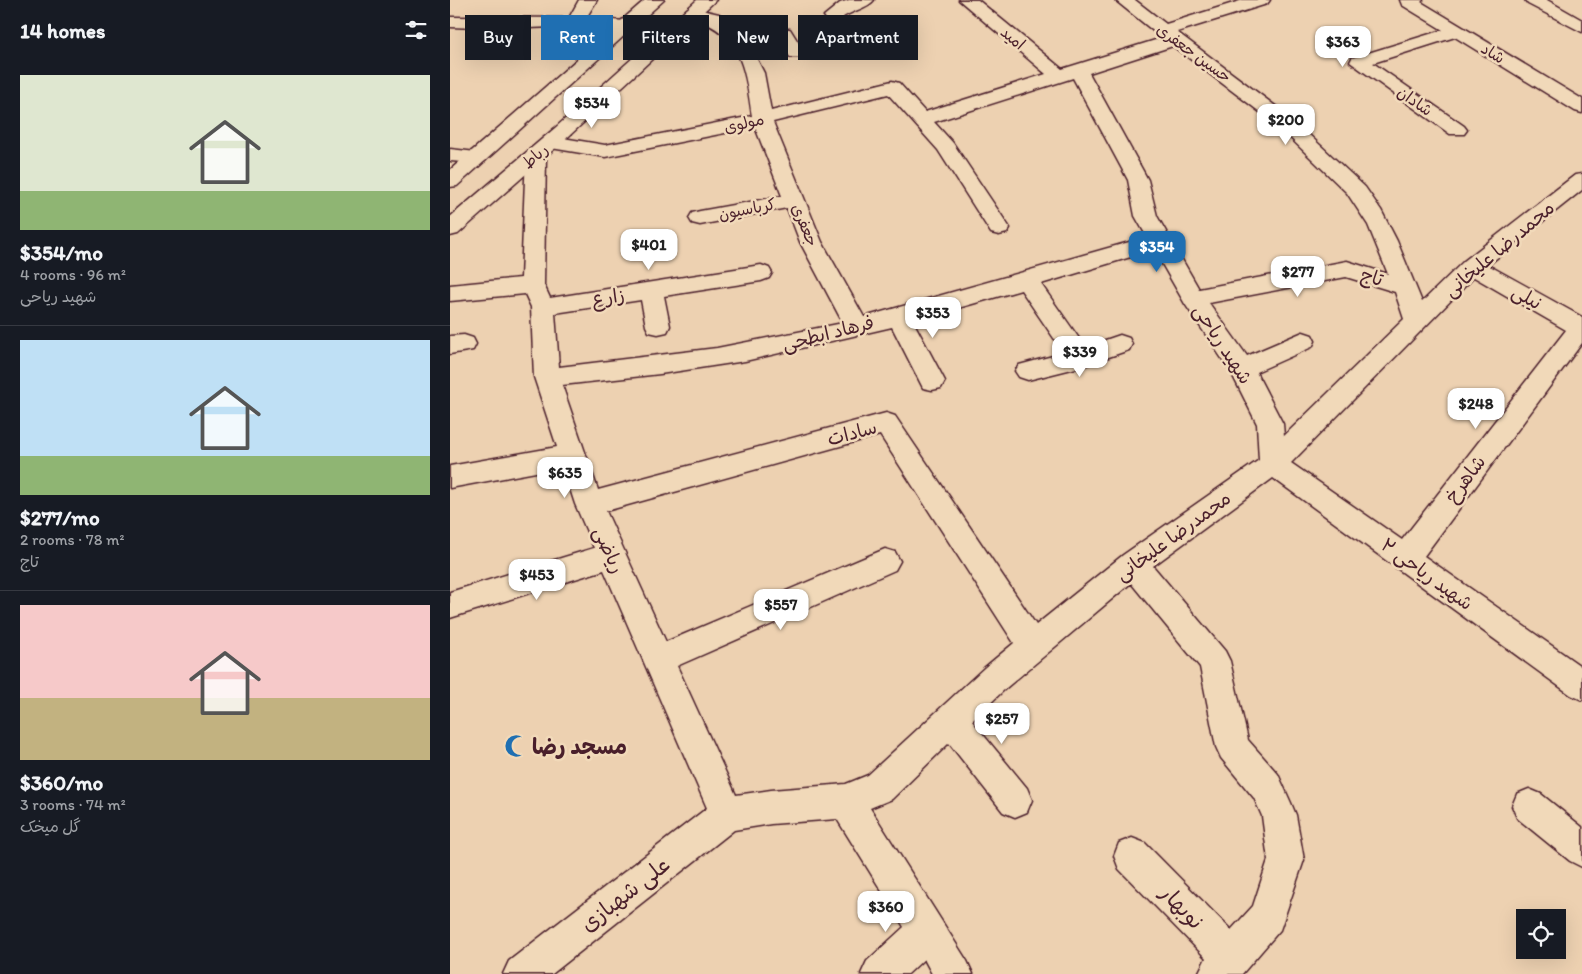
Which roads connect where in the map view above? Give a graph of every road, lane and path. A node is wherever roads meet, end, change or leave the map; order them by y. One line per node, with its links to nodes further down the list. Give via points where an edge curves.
1 (588, 0): 11 (street)
2 (655, 0): 12 (street, رباط)
3 (865, 0): 9 (street)
4 (968, 0): 24 (street, امید)
5 (1124, 0): 20 (street, حسین جعفری)
6 (1261, 0): 20 (street)
7 (1414, 0): 19 (street, شاد, via 1408,1)
8 (1534, 0): 17 (street)
9 (842, 4): 13 (street)
10 (700, 7): 15 (street); 29 (street, رباط)
11 (579, 15)
12 (638, 15)
13 (834, 15)
14 (450, 22): 16 (street)
15 (719, 22)
16 (541, 23)
17 (1582, 27)
18 (623, 29): 31 (street, رباط)
19 (1457, 31): 25 (street, شاد); 28 (street, شادان, via 1359,62)
20 (1168, 36): 24 (street); 42 (street, حسین جعفری, via 1302,136 1361,196 1390,248)
21 (788, 40): 22 (street)
22 (796, 53)
23 (748, 60): 26 (street, جعفری, via 755,73)
24 (1068, 72): 27 (street); 38 (street, شهید ریاحی, via 1138,180 1146,216)
25 (1582, 107)
26 (762, 119): 27 (street, مولوی, via 892,87); 29 (street, مولوی, via 605,151); 34 (street, جعفری)
27 (922, 120): 36 (street, مولوی, via 946,147)
28 (1458, 130)
29 (544, 149): 37 (street, رباط); 45 (street, ریاضی)
30 (450, 155): 31 (street)
31 (478, 157): 33 (street, رباط)
32 (1582, 180): 39 (street, محمدرضا علیخانی)
33 (450, 181)
34 (794, 200): 35 (street, کرباسیون); 50 (street, جعفری, via 811,242)
35 (700, 218)
36 (999, 228)
37 (450, 229)
38 (1160, 241): 41 (street, فرهاد ابطحی); 46 (street, شهید ریاحی)
39 (1472, 266): 48 (street, محمدرضا علیخانی); 51 (street, نیلی)
40 (761, 273): 43 (street, زارع)
41 (1026, 279): 47 (street, فرهاد ابطحی); 54 (street)
42 (1404, 287): 46 (street, تاج, via 1346,269); 48 (street, حسین جعفری)
43 (651, 290): 45 (street, زارع); 49 (street)
44 (450, 293): 45 (street, زارع)
45 (538, 296): 57 (street, ریاضی)
46 (1193, 298): 55 (street, شهید ریاحی)
47 (898, 315): 50 (street, فرهاد ابطحی); 58 (street)
48 (1417, 321): 60 (street, محمدرضا علیخانی)
49 (658, 326)
50 (857, 327): 57 (street, فرهاد ابطحی, via 772,347 677,363)
51 (1581, 327): 64 (street, شاهرخ)
52 (1303, 341): 55 (street)
53 (1120, 344): 54 (street)
54 (1080, 358): 56 (street)
55 (1242, 368): 60 (street, شهید ریاحی, via 1270,424)
56 (1028, 371)
57 (547, 377): 59 (street, ریاضی)
58 (932, 381)
59 (573, 454): 61 (street); 62 (street, ریاضی)
60 (1273, 464): 64 (street, شهید ریاحی ۲); 66 (street, محمدرضا علیخانی)
61 (450, 477)
62 (589, 504): 63 (street, ریاضی); 68 (street, سادات, via 886,423)
63 (612, 555): 67 (street); 69 (street, ریاضی)
64 (1405, 558): 70 (street, شهید ریاحی ۲)
65 (885, 561): 69 (street)
66 (1133, 564): 68 (street, محمدرضا علیخانی); 79 (street, via 1214,661 1233,747 1266,786 1279,815 1286,860 1267,916)
67 (450, 605)
68 (1033, 646): 71 (street, محمدرضا علیخانی)
69 (658, 660): 75 (street, ریاضی)
70 (1582, 685)
71 (951, 720): 72 (street, محمدرضا علیخانی, via 880,787); 73 (street)
72 (846, 800): 75 (street, محمدرضا علیخانی); 78 (street)
73 (1015, 800)
74 (1529, 806): 76 (street)
75 (727, 814): 80 (street, علی شهبازی)
76 (1582, 849)
77 (1132, 856): 79 (street, نوبهار)
78 (927, 931): 81 (street); 82 (street)
79 (1224, 966)
80 (522, 974)
81 (880, 974)
82 (954, 974)

